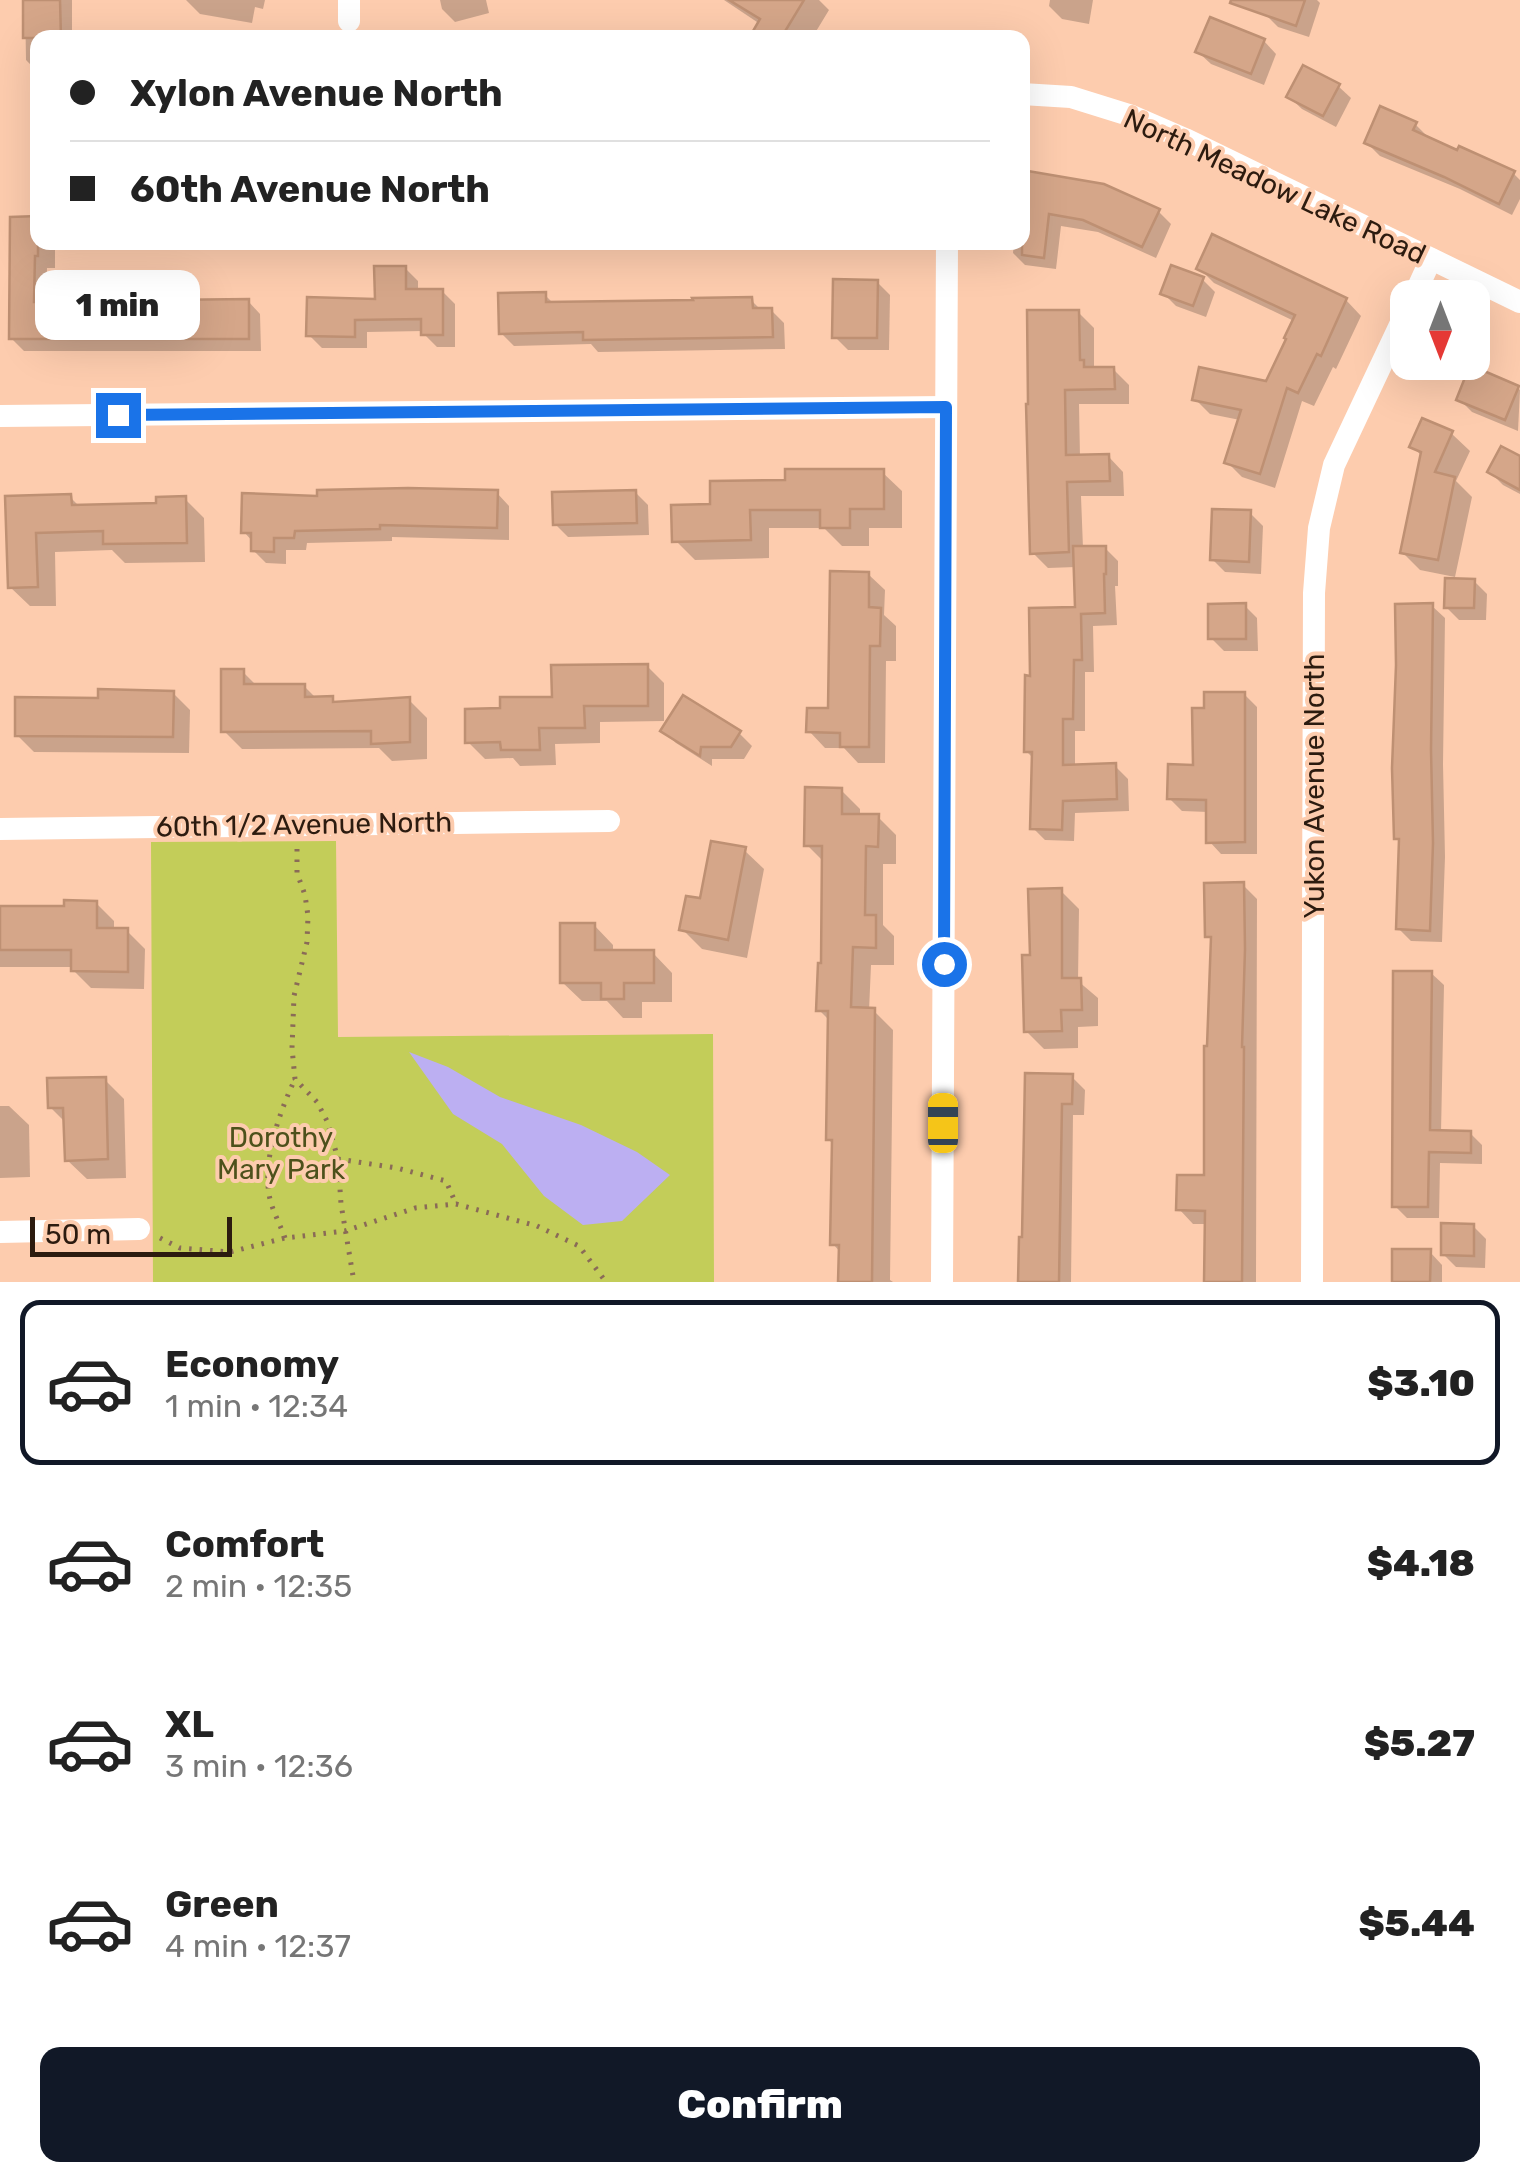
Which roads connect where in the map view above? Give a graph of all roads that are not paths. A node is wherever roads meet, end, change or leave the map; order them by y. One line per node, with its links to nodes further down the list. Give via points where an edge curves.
1 (1030, 94): 3 (street, North Meadow Lake Road, via 1071,97 1132,116)
2 (947, 250): 7 (street)
3 (1431, 259): 4 (street); 5 (street, North Meadow Lake Road)
4 (1421, 280)
5 (1520, 302)
6 (1390, 346): 14 (street, Yukon Avenue North, via 1334,465 1314,593)
7 (946, 407): 8 (street); 13 (street)
8 (0, 416)
9 (609, 821): 10 (street, 60th 1/2 Avenue North)
10 (0, 829)
11 (139, 1229): 12 (street)
12 (0, 1232)
13 (942, 1282)
14 (1312, 1282)

